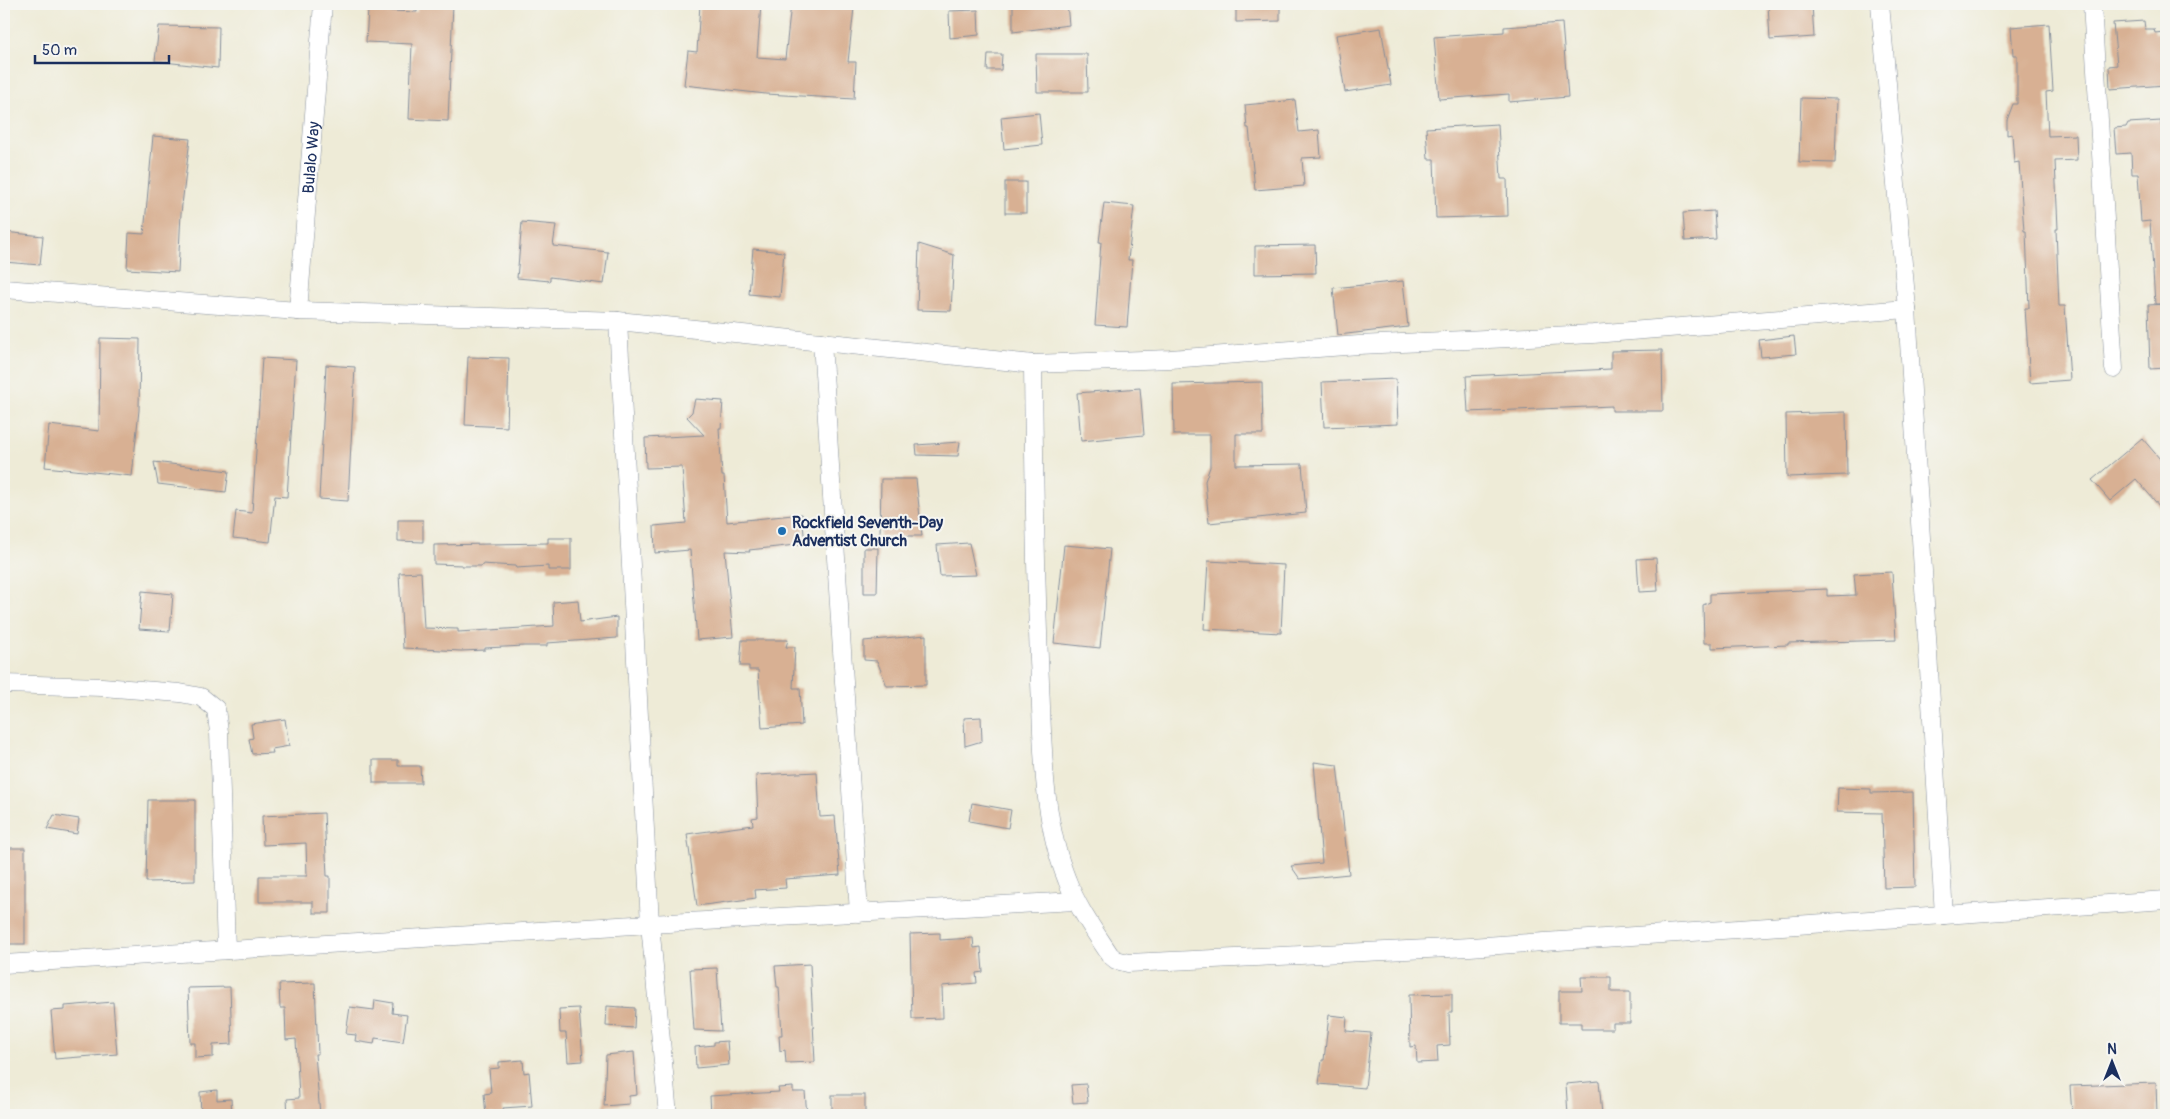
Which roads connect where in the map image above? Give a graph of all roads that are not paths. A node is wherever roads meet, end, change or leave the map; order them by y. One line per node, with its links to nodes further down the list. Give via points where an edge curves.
1 (322, 4): 6 (street, Bulalo Way)
2 (1880, 4): 5 (street)
3 (2092, 4): 10 (street)
4 (4, 289): 6 (street)
5 (1907, 309): 9 (street, via 1593,334); 15 (street)
6 (298, 311): 7 (street)
7 (618, 322): 8 (street); 16 (street)
8 (822, 342): 9 (street); 14 (street)
9 (1033, 364): 13 (street, via 1035,567 1043,750 1050,816 1060,859)
10 (2114, 369)
11 (4, 684): 17 (street, via 102,687 180,694 201,697 216,709)
12 (2166, 900): 15 (street)
13 (1076, 901): 14 (street); 15 (street, via 1110,956 1128,963 1470,948)
14 (859, 913): 16 (street)
15 (1944, 915)
16 (650, 924): 17 (street); 19 (street)
17 (226, 950): 18 (street)
18 (4, 964)
19 (668, 1115)

